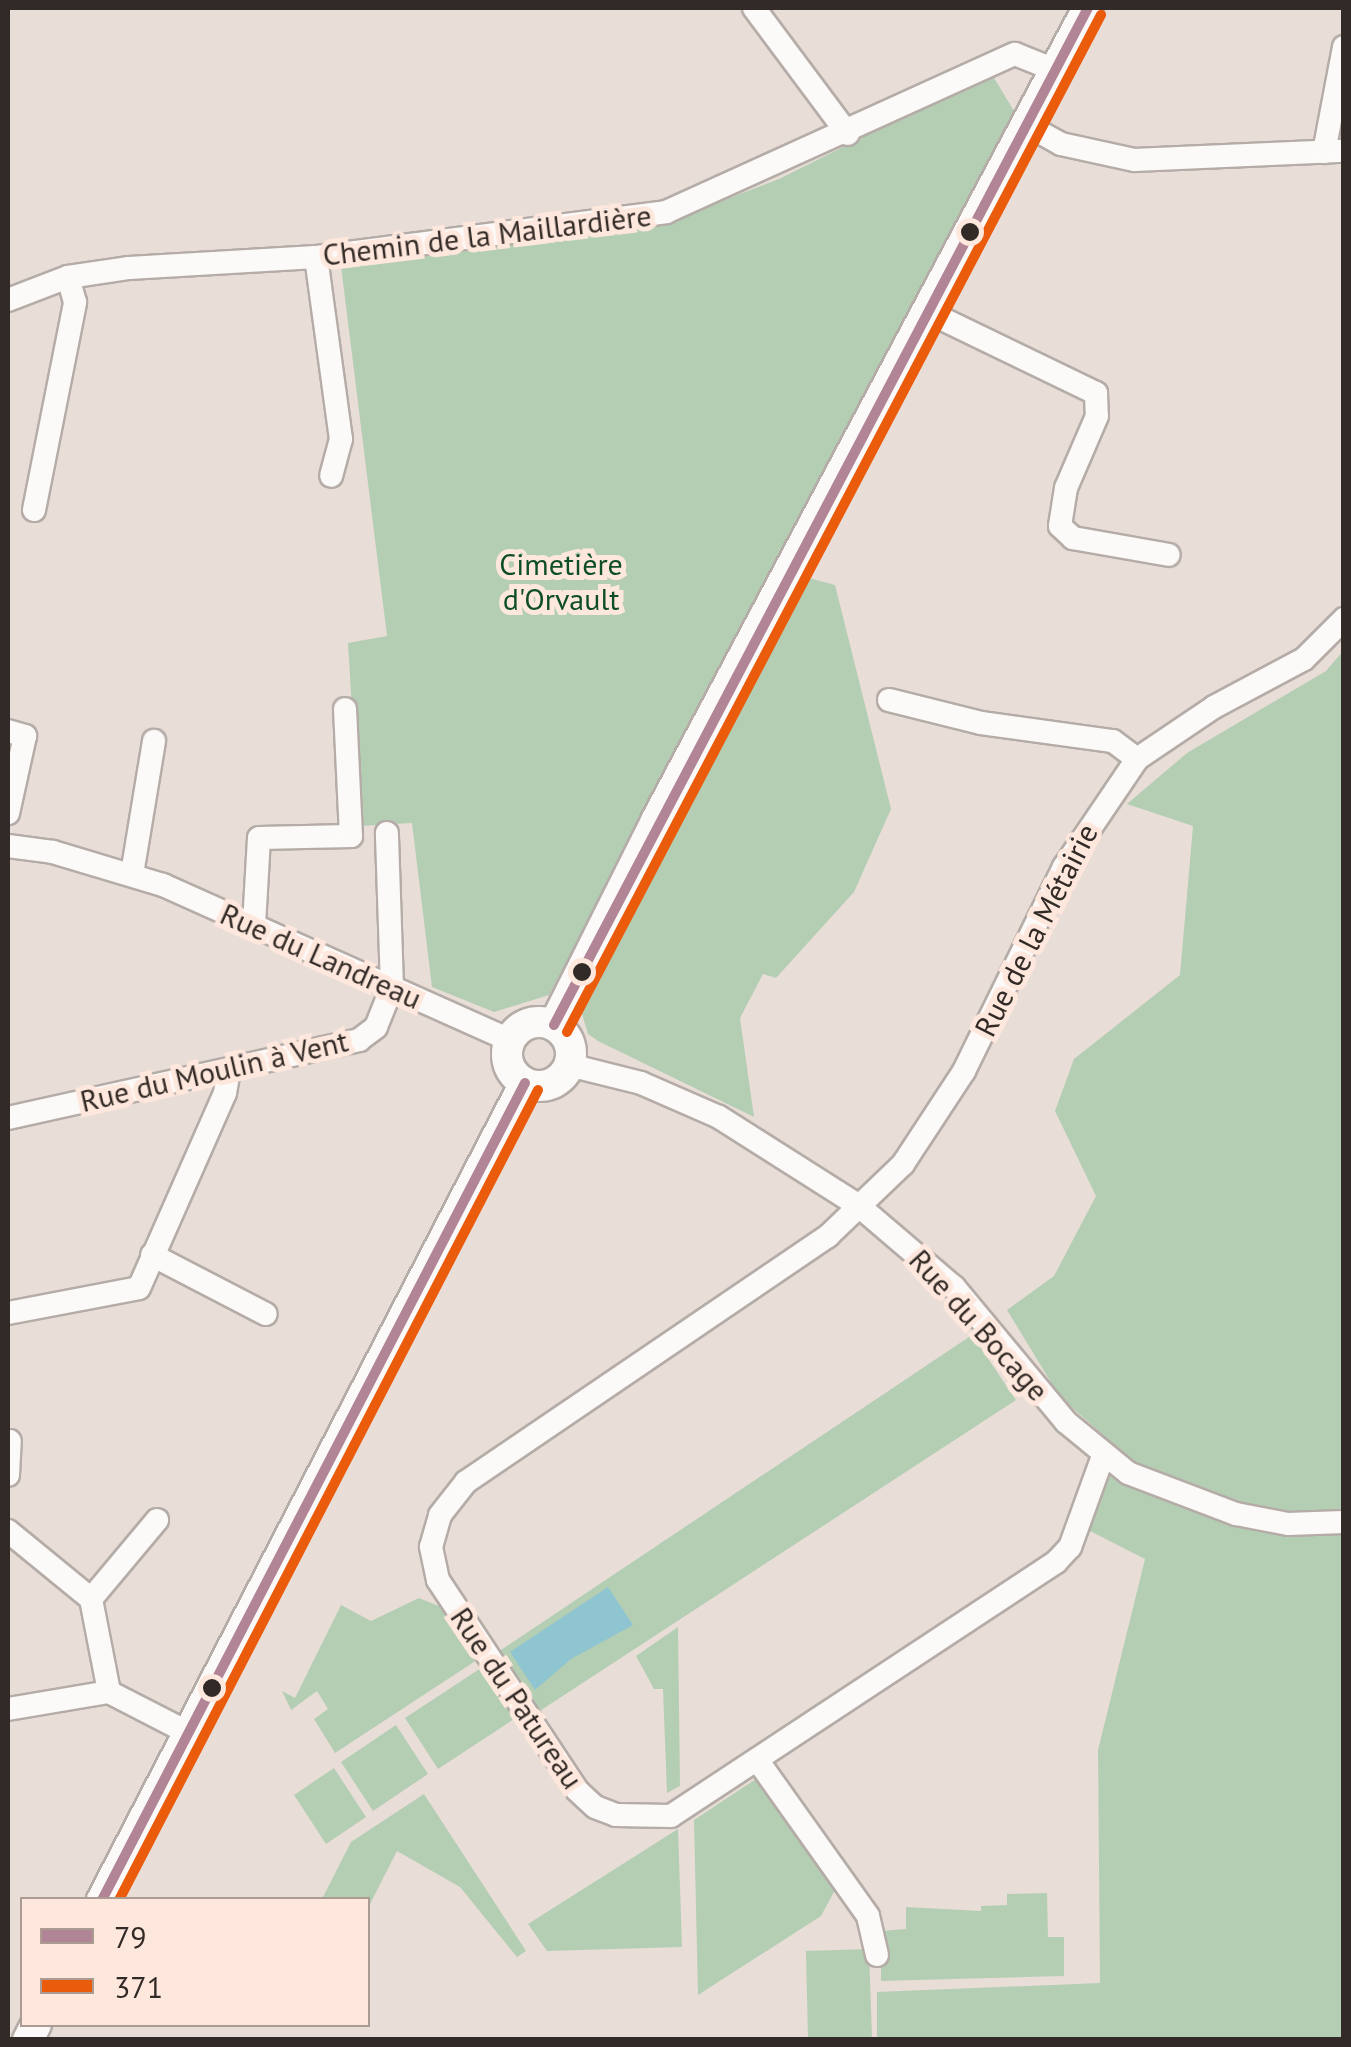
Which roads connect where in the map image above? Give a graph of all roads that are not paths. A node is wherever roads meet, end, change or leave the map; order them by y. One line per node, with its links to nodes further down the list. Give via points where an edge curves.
1 (754, 8): 6 (street)
2 (1088, 8): 4 (main road)
3 (1344, 47): 7 (street)
4 (1054, 70): 5 (main road); 6 (street, Chemin de la Maillardière, via 1015,54)
5 (1031, 113): 7 (street, via 1062,144 1134,160); 11 (main road)
6 (848, 134): 8 (street, Chemin de la Maillardière, via 666,212)
7 (1334, 151)
8 (316, 257): 9 (street, Chemin de la Maillardière); 12 (street, via 340,439)
9 (68, 278): 10 (street, Chemin de la Maillardière); 13 (street, via 75,302)
10 (8, 300)
11 (926, 312): 14 (street, via 1096,393 1097,416 1066,488 1060,526 1073,538); 27 (main road)
12 (331, 476)
13 (34, 510)
14 (1170, 555)
15 (1344, 619): 20 (street, Rue de la Métairie, via 1304,659)
16 (889, 700): 20 (street, via 981,724 1113,741)
17 (346, 709): 25 (street, via 352,836 259,838)
18 (8, 731): 21 (street, via 25,736)
19 (154, 741): 24 (street)
20 (1137, 758): 33 (street, Rue de la Métairie, via 1064,867 938,1118 904,1164)
21 (8, 813)
22 (387, 834): 26 (street)
23 (8, 846): 24 (street, Rue du Landreau)
24 (132, 874): 25 (street, Rue du Landreau)
25 (254, 926): 26 (street, Rue du Landreau)
26 (392, 987): 28 (street, Rue du Landreau); 30 (street, Rue du Moulin à Vent, via 376,1027 359,1040)
27 (554, 1025): 28 (main road, via 529,1024); 29 (main road, via 570,1043)
28 (510, 1040): 31 (main road, via 509,1066)
29 (569, 1065): 31 (main road, via 550,1084); 33 (street, Rue du Bocage, via 641,1082 719,1117)
30 (229, 1070): 32 (street, Rue du Moulin à Vent); 34 (street, via 225,1093)
31 (525, 1084): 46 (main road)
32 (8, 1118)
33 (859, 1206): 38 (street, Rue du Bocage, via 954,1287 1056,1411); 47 (street, Rue du Patureau, via 828,1236 466,1482 440,1516 431,1547 438,1580 577,1790 595,1807 616,1815 670,1816)
34 (152, 1255): 35 (street, via 138,1288); 36 (street)
35 (8, 1314)
36 (266, 1314)
37 (10, 1441): 39 (street)
38 (1103, 1456): 41 (street, Rue du Bocage, via 1170,1493 1236,1514 1288,1524); 47 (street, Rue du Patureau, via 1070,1547 1056,1562)
39 (8, 1475)
40 (157, 1520): 43 (street)
41 (1344, 1522)
42 (8, 1531): 43 (street)
43 (91, 1599): 44 (street)
44 (109, 1692): 45 (street); 46 (street)
45 (8, 1709)
46 (185, 1731): 48 (main road)
47 (758, 1761): 49 (street, via 868,1916)
48 (103, 1897)
49 (876, 1955)

